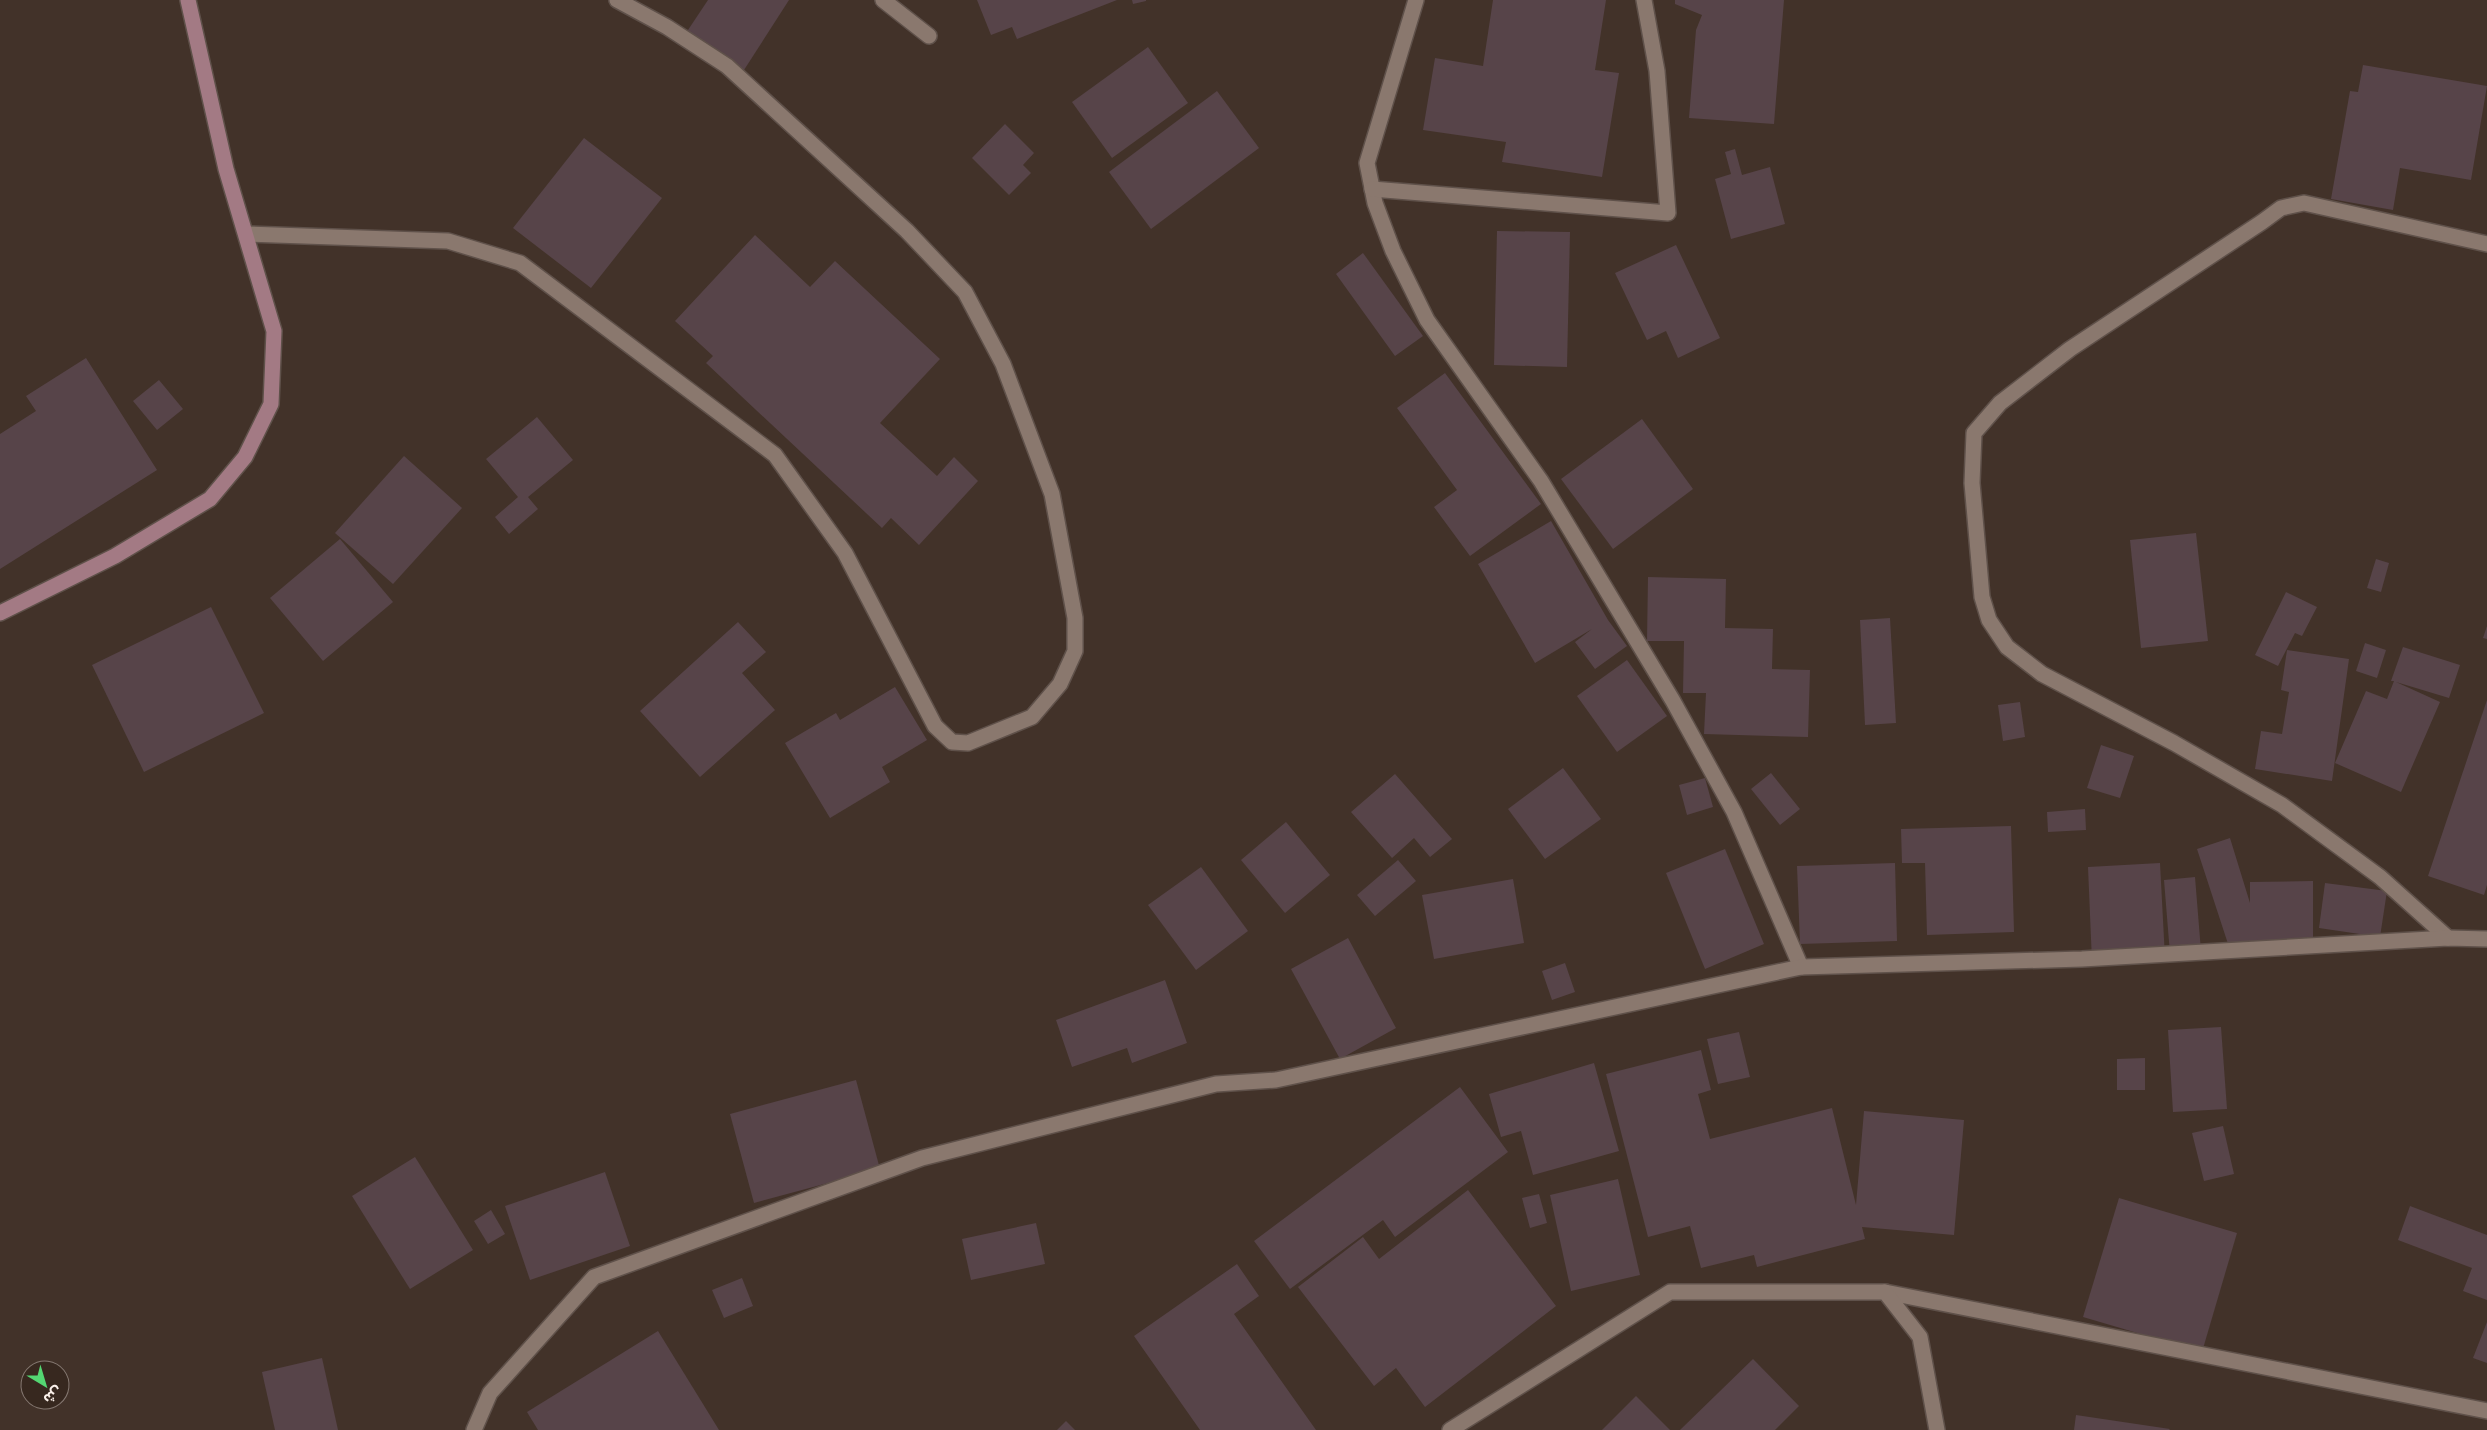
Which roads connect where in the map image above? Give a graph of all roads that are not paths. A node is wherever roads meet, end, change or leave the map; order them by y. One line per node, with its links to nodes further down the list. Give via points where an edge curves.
1 (188, 0): 8 (main road, via 226,168)
2 (617, 0): 8 (street, via 667,27 727,66 907,232 965,292 1004,364 1052,494 1074,618 1075,651 1060,684 1032,717 968,743 952,742 935,726 845,553 775,455 520,263 448,241)
3 (883, 0): 6 (street)
4 (1416, 0): 7 (street, via 1367,163)
5 (1644, 0): 7 (street, via 1657,71 1668,213)
6 (929, 36)
7 (1372, 190): 13 (street, via 1393,251 1426,320 1541,481 1673,702 1724,795)
8 (246, 234): 10 (main road, via 274,331 271,404 245,457 210,499 116,556)
9 (2487, 244): 11 (street, via 2304,202 2281,208 2070,349 2000,403 1974,433 1972,483 1982,597 1989,620 2007,647 2042,674 2174,743 2282,805 2380,878)
10 (0, 613)
11 (2448, 938): 12 (street); 13 (street, via 2082,959)
12 (2487, 939)
13 (1801, 967): 16 (street, via 1276,1080 1216,1084 922,1158 594,1277 490,1393)
14 (1885, 1292): 15 (street); 17 (street, via 1670,1292); 18 (street, via 1920,1336)
15 (2487, 1411)
16 (474, 1430)
17 (1450, 1430)
18 (1937, 1430)

